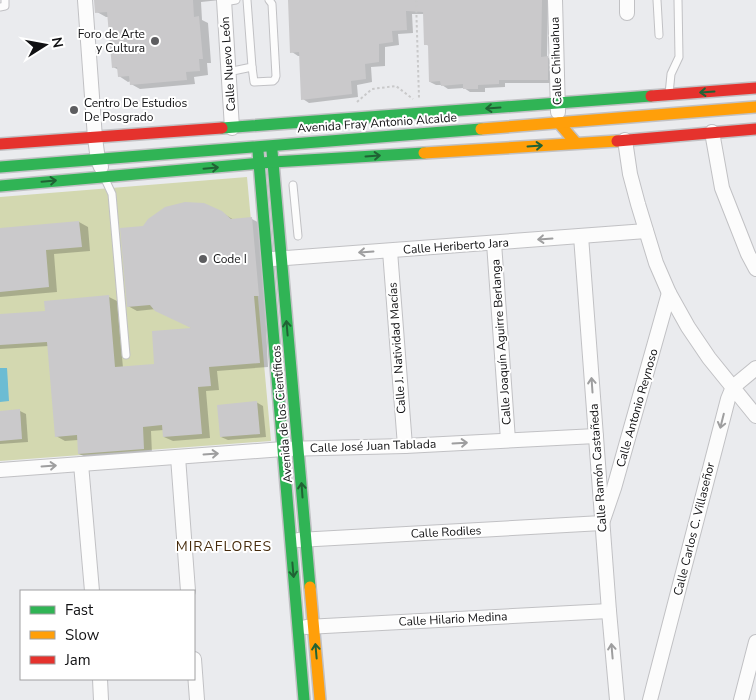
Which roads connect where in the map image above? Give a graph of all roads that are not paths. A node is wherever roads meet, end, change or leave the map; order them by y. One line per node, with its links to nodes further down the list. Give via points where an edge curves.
1 (5, 0): 9 (lane, via 5,6)
2 (85, 0): 23 (street)
3 (247, 0): 11 (lane)
4 (269, 0): 11 (lane, via 272,4 275,79 254,82)
5 (555, 0): 15 (street, Calle Chihuahua)
6 (657, 0): 10 (lane)
7 (678, 0): 14 (lane, via 679,57 671,74)
8 (228, 1): 12 (street, Calle Nuevo León)
9 (0, 7)
10 (659, 35)
11 (252, 67): 12 (lane)
12 (228, 72): 20 (street, Calle Nuevo León)
13 (756, 88): 14 (street, Avenida Fray Antonio Alcalde, one-way to 14)
14 (669, 95): 15 (street, Avenida Fray Antonio Alcalde)
15 (557, 103): 17 (street, Calle Chihuahua); 18 (street, Avenida Fray Antonio Alcalde, one-way to 18)
16 (756, 107): 17 (street, Avenida Fray Antonio Alcalde)
17 (559, 123): 25 (street); 27 (street, Avenida Fray Antonio Alcalde)
18 (270, 125): 19 (street, Avenida Fray Antonio Alcalde); 27 (street, Avenida de los Científicos)
19 (256, 126): 20 (street, Avenida Fray Antonio Alcalde); 28 (street, Avenida de los Científicos)
20 (232, 128): 23 (street, Avenida Fray Antonio Alcalde)
21 (756, 129): 22 (street)
22 (712, 132): 24 (street); 44 (street, via 722,188)
23 (95, 138): 26 (street, Avenida Fray Antonio Alcalde); 29 (street)
24 (625, 140): 25 (street); 38 (street, via 630,174)
25 (576, 143): 30 (street, one-way to 25)
26 (0, 144)
27 (271, 145): 28 (street, Avenida Fray Antonio Alcalde); 30 (street, Avenida de los Científicos)
28 (257, 146): 29 (street, Avenida Fray Antonio Alcalde); 31 (street, Avenida de los Científicos)
29 (98, 160): 32 (street, Avenida Fray Antonio Alcalde); 33 (street)
30 (273, 162): 31 (street); 37 (street, Avenida de los Científicos)
31 (259, 164): 33 (street, one-way to 31); 43 (street, Avenida de los Científicos)
32 (0, 167)
33 (104, 177): 35 (street, one-way to 33); 46 (lane, via 112,194)
34 (293, 185): 36 (lane)
35 (0, 186)
36 (296, 213): 37 (lane); 39 (lane)
37 (277, 215): 43 (street, Avenida de los Científicos)
38 (646, 231): 40 (street, Calle Heriberto Jara); 45 (street)
39 (298, 236)
40 (582, 236): 41 (street, Calle Heriberto Jara, one-way to 41); 50 (street, Calle Ramón Castañeda, one-way to 40)
41 (494, 243): 42 (street, Calle Heriberto Jara); 51 (street, Calle Joaquín Aguirre Berlanga)
42 (390, 251): 43 (street, Calle Heriberto Jara, one-way to 43); 52 (street, Calle J. Natividad Macías)
43 (274, 259): 53 (street, Avenida de los Científicos); 54 (street, Avenida de los Científicos, one-way to 43)
44 (756, 269)
45 (669, 293): 48 (street, via 709,358); 58 (street, Calle Antonio Reynoso)
46 (126, 355)
47 (756, 368): 48 (street)
48 (733, 387): 49 (street); 74 (street, Calle Carlos C. Villaseñor, one-way to 74)
49 (756, 416)
50 (596, 436): 51 (street, Calle José Juan Tablada); 58 (street, Calle Ramón Castañeda)
51 (508, 440): 52 (street, Calle José Juan Tablada, one-way to 51)
52 (405, 446): 54 (street, Calle José Juan Tablada)
53 (283, 449): 54 (street, Calle José Juan Tablada); 55 (street, Calle José Juan Tablada, one-way to 53); 60 (street, Avenida de los Científicos)
54 (299, 449): 59 (street, Avenida de los Científicos, one-way to 54)
55 (178, 457): 56 (street, Calle José Juan Tablada); 62 (street)
56 (81, 464): 57 (street, Calle José Juan Tablada, one-way to 56); 61 (street)
57 (0, 470)
58 (602, 523): 59 (street, Calle Rodiles); 63 (street, Calle Ramón Castañeda)
59 (306, 540): 60 (street, Calle Rodiles); 64 (street, Avenida de los Científicos)
60 (290, 541): 65 (street, Avenida de los Científicos, one-way to 65)
61 (92, 590)
62 (188, 590)
63 (609, 611): 64 (street, Calle Hilario Medina); 73 (street, Calle Ramón Castañeda, one-way to 63)
64 (314, 626): 65 (street, Calle Hilario Medina); 72 (street, Avenida de los Científicos, one-way to 64)
65 (298, 627): 71 (street, Avenida de los Científicos)
66 (756, 642): 75 (street)
67 (195, 673): 70 (street)
68 (100, 680): 69 (street)
69 (101, 700)
70 (197, 700)
71 (304, 700)
72 (320, 700)
73 (617, 700)
74 (650, 700)
75 (741, 700)

